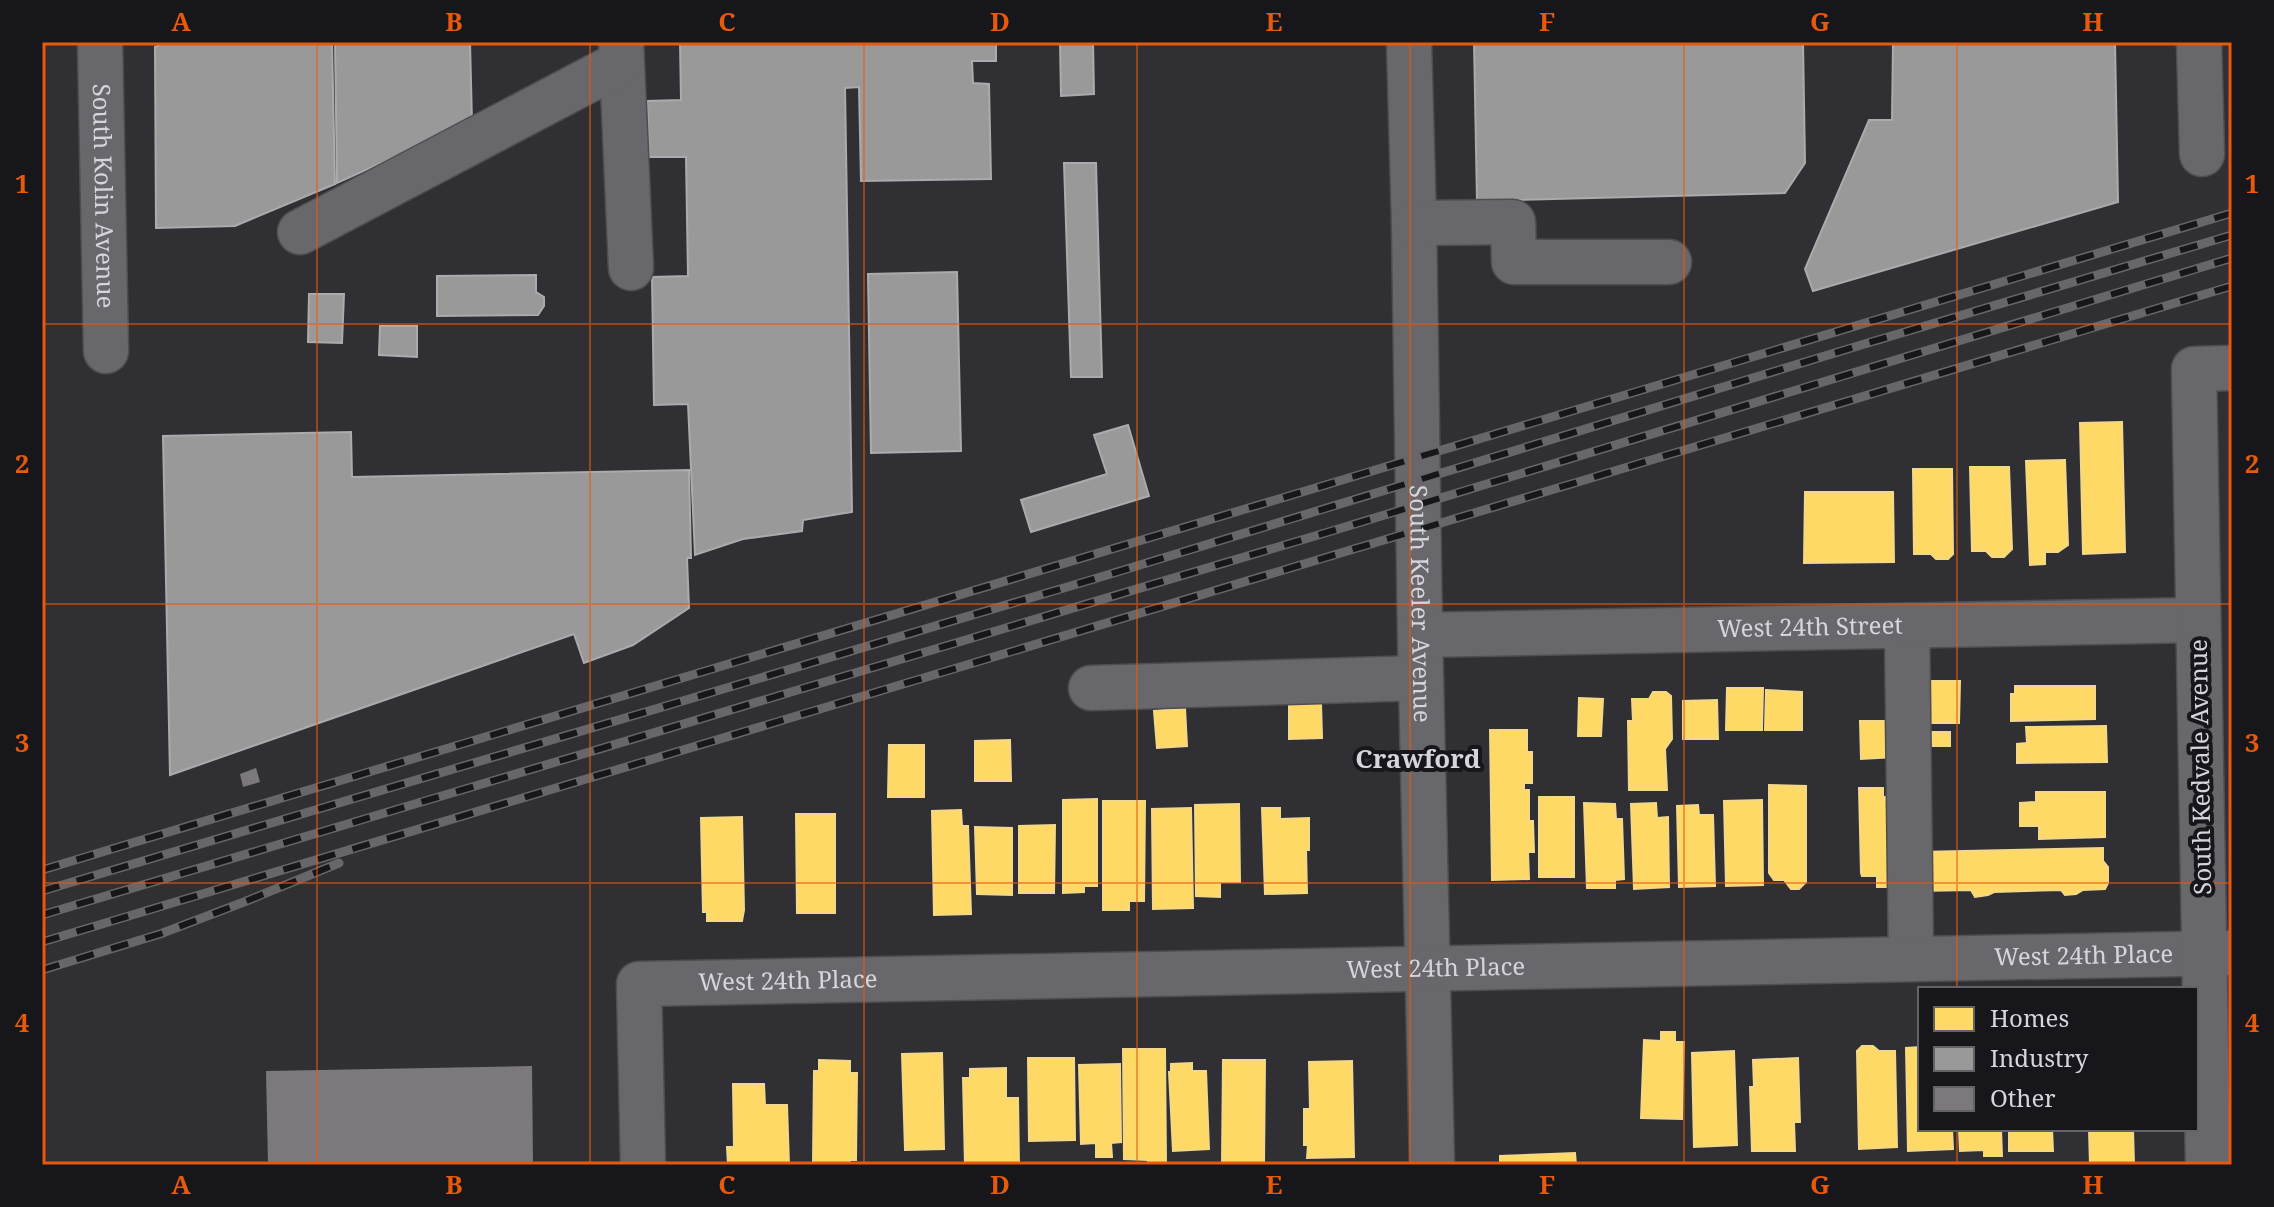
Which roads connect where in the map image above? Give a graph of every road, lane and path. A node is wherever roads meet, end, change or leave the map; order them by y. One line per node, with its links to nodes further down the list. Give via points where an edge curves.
1 (100, 42): 10 (street, South Kolin Avenue)
2 (1409, 42): 6 (street, South Keeler Avenue)
3 (2199, 42): 5 (street)
4 (621, 52): 7 (street); 9 (street)
5 (2202, 154)
6 (1414, 223): 8 (street, via 1513,222 1514,262); 14 (street, South Keeler Avenue)
7 (300, 232)
8 (1669, 262)
9 (631, 268)
10 (106, 351)
11 (2213, 368): 12 (street, South Kedvale Avenue)
12 (2198, 620): 13 (street, West 24th Street); 15 (street, South Kedvale Avenue)
13 (1907, 626): 14 (street, West 24th Street); 19 (street)
14 (1420, 635): 16 (street, South Keeler Avenue)
15 (2216, 664): 18 (street, South Kedvale Avenue)
16 (1421, 678): 17 (street); 20 (street, South Keeler Avenue)
17 (1091, 688)
18 (2218, 953): 19 (street, West 24th Place); 23 (street, South Kedvale Avenue)
19 (1911, 959): 20 (street, West 24th Place)
20 (1428, 969): 21 (street, West 24th Place, via 639,984); 22 (street, South Keeler Avenue)
21 (643, 1165)
22 (1432, 1165)
23 (2208, 1165)

